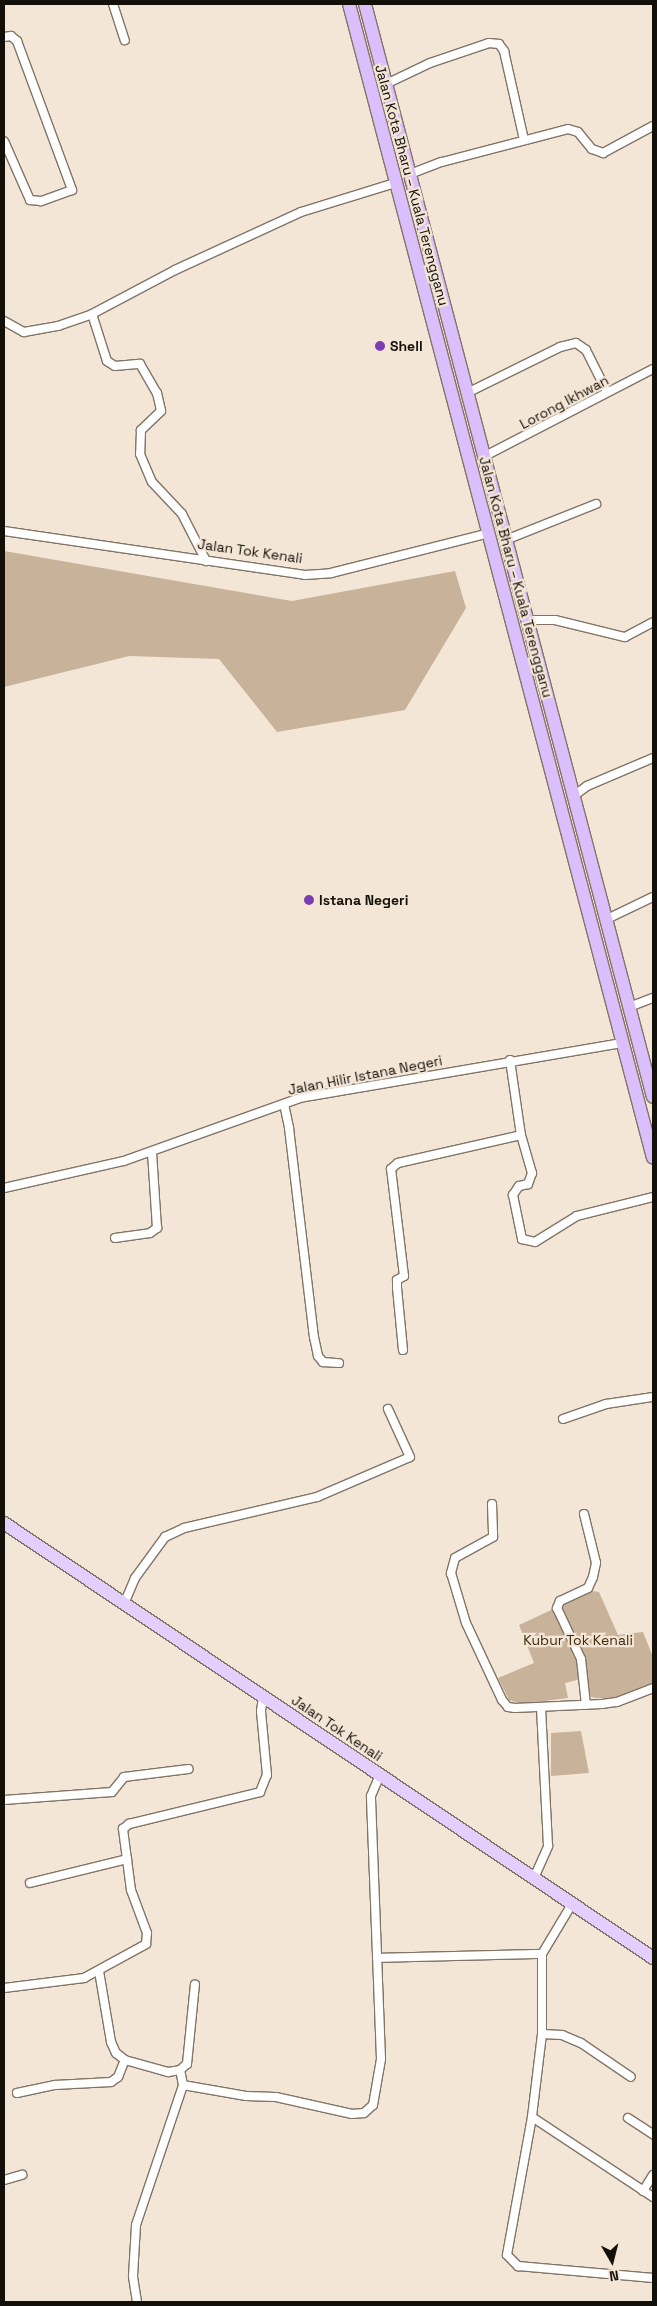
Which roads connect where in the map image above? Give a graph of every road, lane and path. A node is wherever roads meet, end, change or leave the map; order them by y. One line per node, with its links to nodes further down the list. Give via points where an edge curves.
1 (113, 4): 5 (street)
2 (349, 4): 11 (highway, Jalan Kota Bharu – Kuala Terengganu)
3 (364, 4): 6 (highway, Jalan Kota Bharu – Kuala Terengganu)
4 (4, 37): 9 (street, via 11,36 18,41 72,190 41,201 30,200)
5 (125, 40)
6 (386, 84): 8 (street, via 430,62 489,43 499,44 504,51); 10 (highway, Jalan Kota Bharu – Kuala Terengganu)
7 (653, 126): 8 (street, via 603,153 592,149 578,132 568,129)
8 (524, 140): 10 (street)
9 (4, 141)
10 (410, 174): 15 (highway, Jalan Kota Bharu – Kuala Terengganu)
11 (395, 183): 12 (street, via 301,212 175,270); 18 (highway, Jalan Kota Bharu – Kuala Terengganu)
12 (92, 314): 13 (street, via 31,332); 23 (street, via 107,361 115,366 140,364 157,393 161,411 141,430 140,454 152,482 182,514)
13 (4, 321)
14 (653, 369): 16 (street, Lorong Ikhwan)
15 (469, 392): 16 (street, via 560,347 576,343 586,350); 17 (highway, Jalan Kota Bharu – Kuala Terengganu)
16 (607, 392): 17 (street, Lorong Ikhwan)
17 (487, 459): 18 (highway, via 477,460); 22 (highway, Jalan Kota Bharu – Kuala Terengganu)
18 (471, 466): 21 (highway, Jalan Kota Bharu – Kuala Terengganu)
19 (596, 504): 22 (street)
20 (4, 531): 23 (street, Jalan Tok Kenali)
21 (489, 533): 23 (street, Jalan Tok Kenali, via 331,573 305,574); 27 (highway, Jalan Kota Bharu – Kuala Terengganu)
22 (508, 539): 24 (highway, Jalan Kota Bharu – Kuala Terengganu)
23 (206, 561)
24 (529, 620): 25 (street, via 555,620 625,636); 26 (highway, Jalan Kota Bharu – Kuala Terengganu)
25 (653, 622)
26 (564, 755): 27 (street); 29 (highway, Jalan Kota Bharu – Kuala Terengganu)
27 (549, 758): 34 (highway, Jalan Kota Bharu – Kuala Terengganu)
28 (653, 758): 29 (street, via 588,786)
29 (575, 795): 31 (highway, Jalan Kota Bharu – Kuala Terengganu)
30 (653, 897): 31 (street)
31 (607, 919): 33 (highway, Jalan Kota Bharu – Kuala Terengganu)
32 (653, 998): 33 (street)
33 (629, 1007): 36 (highway, Jalan Kota Bharu – Kuala Terengganu)
34 (622, 1043): 35 (street, Jalan Hilir Istana Negeri); 40 (highway, Jalan Kota Bharu – Kuala Terengganu)
35 (510, 1060): 37 (street, Jalan Hilir Istana Negeri, via 300,1098); 38 (street)
36 (653, 1096)
37 (284, 1104): 39 (street, Jalan Hilir Istana Negeri); 45 (street, via 318,1356 323,1362)
38 (521, 1135): 42 (street, via 531,1163 532,1179 515,1190 513,1195 518,1232 528,1243 536,1242 578,1216); 44 (street, via 398,1163 391,1168 404,1276 397,1280)
39 (152, 1153): 41 (street, Jalan Hilir Istana Negeri); 43 (street, via 157,1228 150,1233)
40 (653, 1158)
41 (4, 1188)
42 (653, 1197)
43 (115, 1238)
44 (403, 1350)
45 (339, 1362)
46 (653, 1397): 48 (street, via 606,1404)
47 (388, 1410): 52 (street, via 410,1457 317,1497 184,1528 165,1536 135,1578)
48 (563, 1419)
49 (492, 1504): 56 (street, via 493,1537 454,1558 451,1572 466,1623 502,1700 508,1707)
50 (584, 1514): 55 (street, via 596,1562 593,1577 588,1588 560,1601 557,1608 581,1659)
51 (4, 1523): 52 (main road, Jalan Tok Kenali)
52 (124, 1604): 54 (main road, Jalan Tok Kenali)
53 (653, 1688): 55 (street, via 617,1702)
54 (263, 1697): 58 (main road, Jalan Tok Kenali); 60 (street, via 261,1711 267,1775 264,1788 254,1795 127,1825 123,1831)
55 (586, 1705): 56 (street)
56 (541, 1707): 61 (street, via 548,1846)
57 (189, 1769): 59 (street, via 124,1777 112,1792)
58 (380, 1775): 61 (main road, Jalan Tok Kenali); 65 (street, via 371,1796)
59 (4, 1800)
60 (127, 1859): 62 (street); 67 (street, via 132,1896 148,1941 143,1947)
61 (534, 1878): 63 (main road, Jalan Tok Kenali)
62 (30, 1883)
63 (572, 1904): 64 (street); 66 (main road, Jalan Tok Kenali)
64 (542, 1954): 65 (street); 70 (street)
65 (377, 1958): 74 (street, via 381,2060 376,2098 369,2110 352,2114 276,2096 227,2094)
66 (653, 1958)
67 (99, 1971): 69 (street, via 78,1979); 71 (street, via 111,2042)
68 (195, 1984): 72 (street, via 188,2059)
69 (4, 1988)
70 (542, 2034): 73 (street, via 559,2034 581,2043); 76 (street)
71 (125, 2060): 72 (street, via 168,2072); 75 (street, via 118,2077 111,2082 55,2086)
72 (180, 2070): 74 (street)
73 (631, 2077)
74 (183, 2086): 85 (street, via 136,2225 133,2276)
75 (17, 2093)
76 (532, 2117): 82 (street); 84 (street, via 507,2250 509,2260 518,2266)
77 (628, 2118): 78 (street)
78 (653, 2134)
79 (22, 2175): 81 (street)
80 (653, 2175): 82 (street)
81 (4, 2180)
82 (643, 2191): 83 (street)
83 (653, 2197)
84 (653, 2278)
85 (137, 2302)

